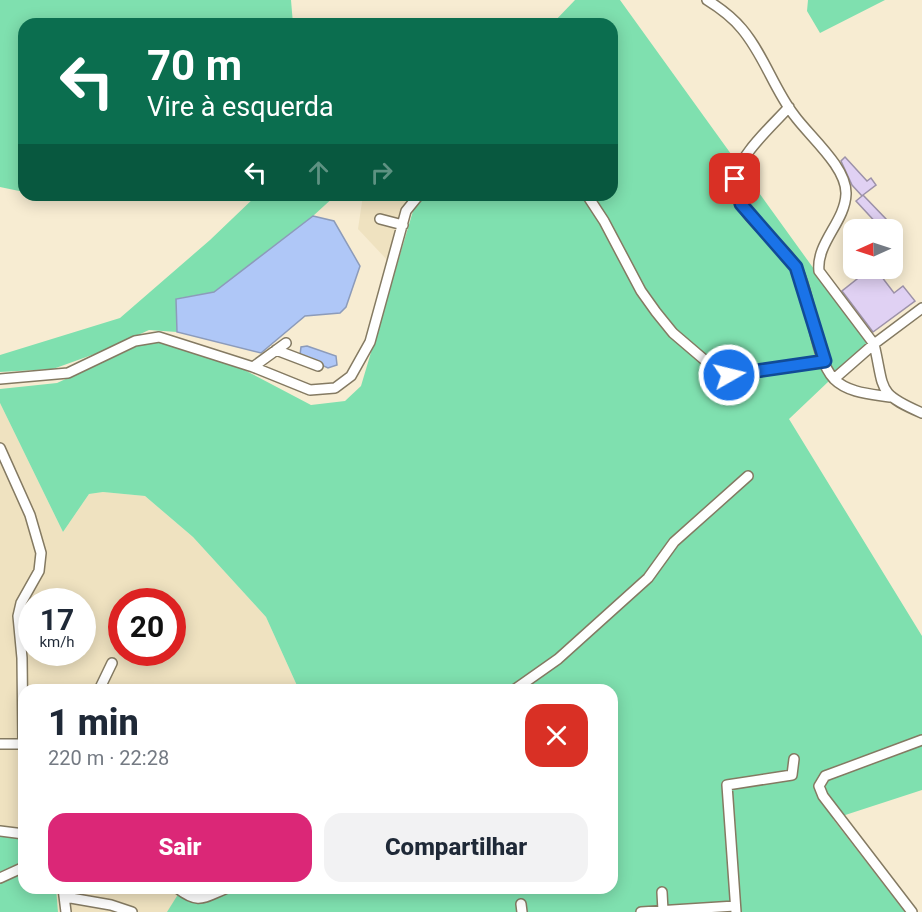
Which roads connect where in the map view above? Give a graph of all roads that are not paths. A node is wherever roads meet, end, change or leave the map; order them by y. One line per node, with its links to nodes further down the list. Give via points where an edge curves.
1 (707, 0): 2 (street, via 741,28)
2 (789, 107): 9 (street, via 819,142 845,185 843,208 820,257 819,271); 11 (street, via 744,158 735,185 741,204 796,267)
3 (414, 201): 6 (street, via 406,211)
4 (591, 201): 11 (street, via 656,312 712,368 721,374 737,375)
5 (380, 219): 6 (street)
6 (403, 225): 13 (street, via 370,342 345,382 323,391 310,390)
7 (922, 308): 9 (street)
8 (286, 343): 10 (street)
9 (874, 344): 15 (street); 16 (street, via 884,391)
10 (276, 350): 12 (street); 13 (street)
11 (825, 361): 15 (street)
12 (318, 366)
13 (253, 367): 14 (street, via 159,338 135,341 68,373)
14 (0, 379)
15 (834, 379): 16 (street, via 851,390)
16 (890, 398): 17 (street)
17 (922, 413)
18 (0, 448): 21 (street, via 30,515 41,553 39,571 18,616)
19 (748, 476): 23 (street, via 674,542 648,578 558,658)
20 (111, 666): 22 (street)
21 (22, 684)
22 (102, 684)
23 (522, 684)
24 (922, 740): 42 (street, via 825,776 819,786)
25 (0, 744): 26 (street)
26 (18, 744)
27 (794, 759): 37 (street, via 792,776 728,785)
28 (0, 831): 29 (street)
29 (18, 833)
30 (18, 870): 31 (street)
31 (0, 878)
32 (662, 892): 38 (street)
33 (64, 894): 39 (street)
34 (68, 894): 40 (street)
35 (185, 894): 36 (street, via 198,899)
36 (211, 894)
37 (735, 909): 38 (street)
38 (663, 911): 41 (street)
39 (66, 912)
40 (132, 912)
41 (641, 912)
42 (912, 912)

